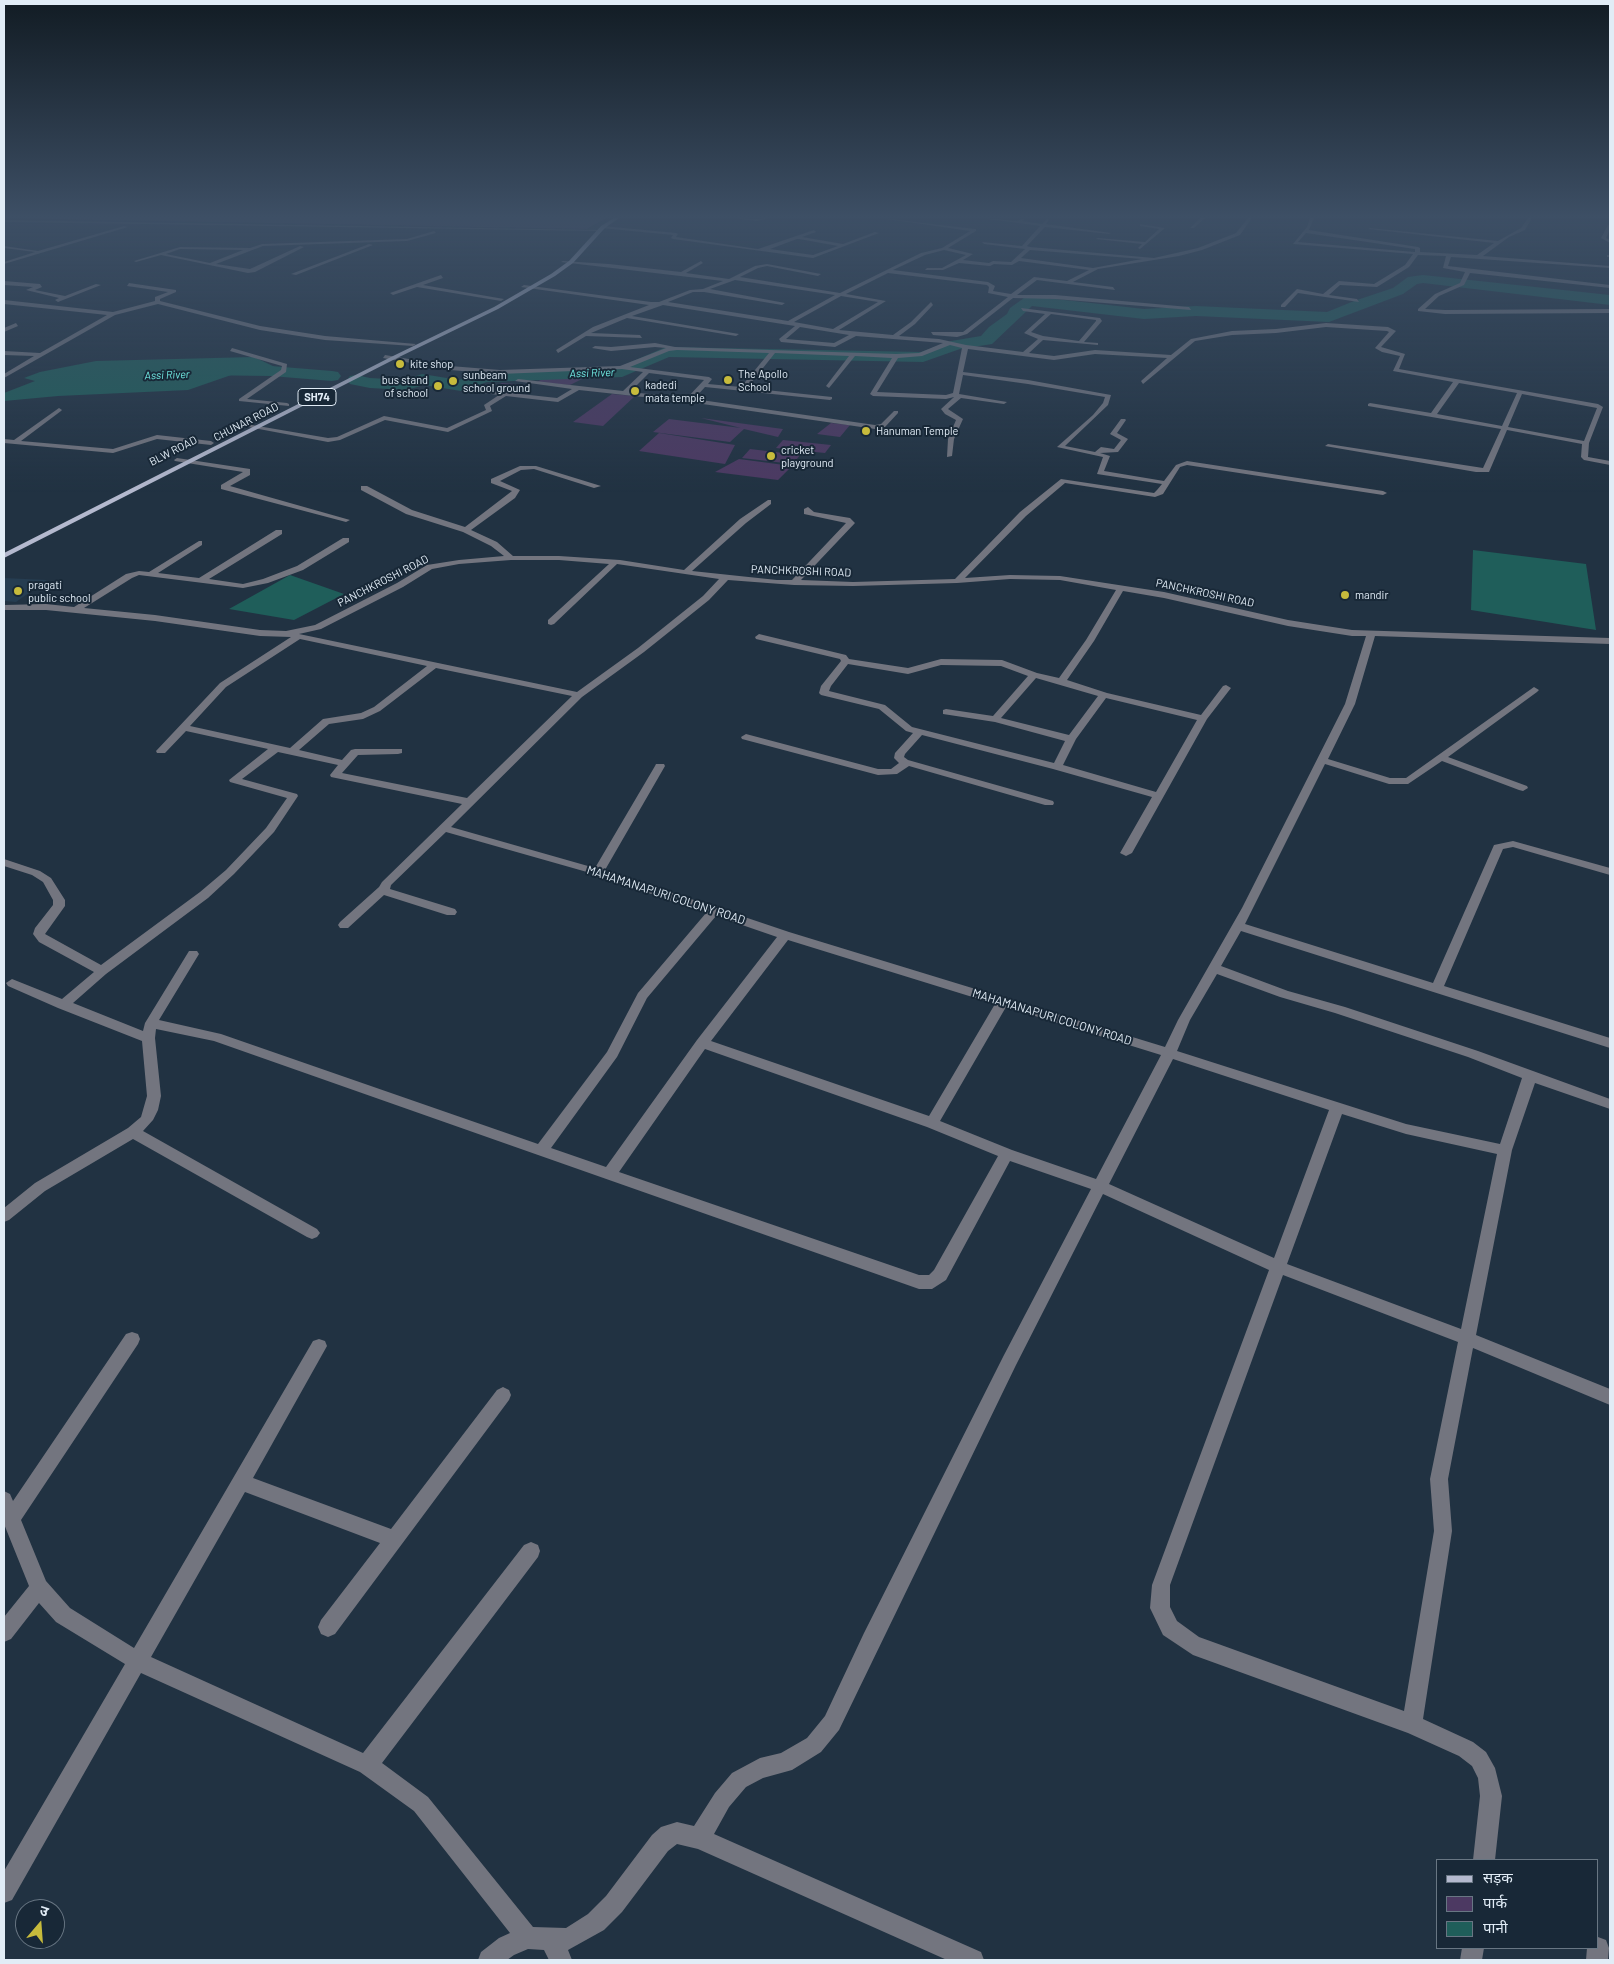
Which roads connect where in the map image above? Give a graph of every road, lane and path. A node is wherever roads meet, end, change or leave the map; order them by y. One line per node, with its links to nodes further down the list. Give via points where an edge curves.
1 (76, 310): 16 (street)
2 (129, 310): 16 (street)
3 (191, 310): 35 (street, via 260,328 325,338)
4 (480, 310): 17 (main road, BLW ROAD / SH74)
5 (492, 310): 19 (main road, CHUNAR ROAD / SH74)
6 (646, 310): 18 (street)
7 (706, 310): 20 (street)
8 (813, 310): 20 (street)
9 (869, 310): 24 (street)
10 (926, 310): 25 (street)
11 (994, 310): 27 (street, via 964,333)
12 (1027, 310): 15 (street)
13 (1425, 310): 14 (street)
14 (1610, 311)
15 (1049, 313): 33 (street, via 1026,334); 34 (street, via 1100,320)
16 (113, 314): 45 (street)
17 (467, 316): 19 (main road); 35 (main road, BLW ROAD / SH74)
18 (626, 317): 28 (street); 29 (street)
19 (477, 318): 50 (main road, CHUNAR ROAD / SH74)
20 (789, 323): 22 (street)
21 (16, 325): 23 (street)
22 (799, 325): 24 (street); 30 (street, via 780,340 835,345)
23 (4, 330)
24 (835, 330): 30 (street)
25 (902, 330): 26 (street); 32 (street)
26 (911, 330)
27 (929, 332)
28 (585, 334): 31 (street); 41 (street)
29 (736, 334)
30 (855, 334): 32 (street)
31 (640, 337)
32 (894, 337): 37 (street)
33 (1042, 338): 34 (street); 44 (street)
34 (1080, 343): 36 (street)
35 (413, 344): 48 (main road, BLW ROAD / SH74)
36 (1096, 344)
37 (958, 345): 44 (street); 47 (street, via 920,355); 53 (street)
38 (595, 348): 39 (street, via 661,345)
39 (677, 348): 42 (street); 51 (street)
40 (232, 350): 72 (street, via 285,365 282,372 241,399)
41 (558, 351)
42 (773, 352): 46 (street); 64 (street)
43 (4, 353): 45 (street)
44 (1025, 354): 49 (street, via 1058,358 1095,352)
45 (41, 355): 54 (street)
46 (854, 355): 47 (street); 61 (street)
47 (896, 356): 68 (street, via 873,394)
48 (385, 357): 50 (street); 55 (main road, BLW ROAD / SH74)
49 (1172, 357): 58 (street); 59 (street, via 1193,340 1232,333 1318,325 1371,327 1394,331 1378,348 1403,355 1395,370)
50 (393, 358): 51 (street, via 450,368 500,372); 57 (main road, CHUNAR ROAD / SH74)
51 (621, 368): 52 (street)
52 (647, 372): 60 (street, via 709,379); 65 (street)
53 (959, 373): 68 (street); 88 (street, via 1110,397 1095,416 1060,447)
54 (4, 376)
55 (336, 381): 57 (main road); 72 (main road, BLW ROAD / SH74)
56 (518, 381): 62 (street)
57 (345, 382): 81 (main road, CHUNAR ROAD / SH74)
58 (1143, 382)
59 (1457, 382): 66 (street); 77 (street)
60 (704, 385): 64 (street); 70 (street)
61 (829, 386)
62 (578, 388): 65 (street); 67 (street, via 558,400)
63 (467, 389): 67 (street)
64 (743, 389): 69 (street)
65 (625, 393): 70 (street)
66 (1520, 393): 82 (street); 86 (street, via 1600,407)
67 (505, 394): 81 (street, via 486,406 490,410 448,430 386,417 334,440)
68 (956, 396): 71 (street); 89 (street, via 944,409 960,418 951,438)
69 (830, 398)
70 (689, 400): 79 (street)
71 (1004, 402)
72 (287, 405): 80 (main road, BLW ROAD / SH74)
73 (1370, 405): 77 (street)
74 (58, 410): 84 (street)
75 (896, 412): 79 (street, via 880,427)
76 (860, 414): 79 (street)
77 (1433, 415): 82 (street)
78 (1123, 420): 88 (street, via 1113,434 1125,440 1116,451 1101,449)
79 (855, 424)
80 (246, 426): 81 (street); 85 (main road, BLW ROAD / SH74)
81 (257, 427): 91 (main road, CHUNAR ROAD / SH74)
82 (1504, 428): 86 (street); 87 (street, via 1486,470)
83 (4, 441): 84 (street)
84 (15, 442): 85 (street, via 113,452 157,437)
85 (211, 443): 90 (main road, BLW ROAD / SH74)
86 (1586, 443): 92 (street, via 1586,459)
87 (1328, 446)
88 (1094, 453): 94 (street, via 1108,456 1100,472)
89 (949, 456)
90 (177, 460): 91 (street); 93 (main road, BLW ROAD / SH74)
91 (191, 461): 100 (street, via 247,471 225,485 226,489); 105 (main road, CHUNAR ROAD / SH74)
92 (1610, 464)
93 (133, 482)
94 (1166, 483): 97 (street, via 1178,466 1187,463); 112 (street, via 1157,495 1152,495 1064,481 1023,514)
95 (597, 486): 101 (street, via 534,467 520,468 494,481 516,490 512,496)
96 (364, 488): 101 (street, via 409,512)
97 (1383, 494)
98 (768, 502): 108 (street)
99 (808, 509): 113 (street, via 807,512 812,514 851,523)
100 (346, 520)
101 (466, 530): 106 (street, via 494,544)
102 (279, 532): 111 (street)
103 (346, 540): 111 (street, via 300,568 265,582 243,586)
104 (199, 542): 109 (street)
105 (4, 556)
106 (511, 558): 107 (street, PANCHKROSHI ROAD); 118 (street, PANCHKROSHI ROAD, via 430,567 318,627)
107 (616, 562): 108 (street, PANCHKROSHI ROAD); 117 (street)
108 (685, 573): 110 (street, PANCHKROSHI ROAD)
109 (151, 574): 111 (street); 116 (street, via 129,576)
110 (725, 578): 113 (street, PANCHKROSHI ROAD); 129 (street, via 706,598)
111 (202, 580)
112 (958, 581): 113 (street, PANCHKROSHI ROAD); 114 (street, PANCHKROSHI ROAD, via 1035,576)
113 (794, 583)
114 (1121, 588): 119 (street, PANCHKROSHI ROAD, via 1288,623); 126 (street, via 1090,641)
115 (4, 607): 116 (street, PANCHKROSHI ROAD)
116 (75, 610): 118 (street, PANCHKROSHI ROAD)
117 (551, 622)
118 (286, 634): 120 (street)
119 (1371, 635): 122 (street, PANCHKROSHI ROAD); 143 (street, via 1350,704)
120 (298, 637): 124 (street); 134 (street, via 223,685)
121 (759, 637): 123 (street, via 839,655)
122 (1610, 642)
123 (846, 661): 125 (street, via 908,671 941,662 997,662); 135 (street, via 824,693 882,707 903,726)
124 (434, 665): 129 (street); 141 (street, via 377,709 363,716 326,721)
125 (1034, 676): 126 (street); 133 (street)
126 (1061, 681): 130 (street)
127 (1226, 688): 132 (street)
128 (1534, 690): 142 (street)
129 (579, 695): 150 (street)
130 (1104, 695): 132 (street); 137 (street)
131 (946, 712): 133 (street)
132 (1203, 718): 149 (street)
133 (995, 719): 137 (street)
134 (184, 727): 138 (street); 139 (street)
135 (919, 732): 144 (street, via 900,753 900,759); 147 (street)
136 (746, 737): 144 (street, via 878,772 893,772)
137 (1072, 739): 147 (street)
138 (276, 748): 141 (street); 165 (street, via 234,780 293,796 270,830 204,895)
139 (162, 751)
140 (398, 751): 145 (street, via 355,752)
141 (292, 752): 145 (street)
142 (1440, 757): 143 (street, via 1408,781 1400,782 1389,782); 148 (street)
143 (1322, 760): 161 (street)
144 (907, 763): 151 (street)
145 (344, 764): 150 (street, via 335,774)
146 (660, 766): 155 (street)
147 (1057, 767): 149 (street)
148 (1523, 788)
149 (1159, 796): 153 (street)
150 (470, 802): 152 (street)
151 (1049, 803)
152 (444, 828): 155 (street, MAHAMANAPURI COLONY ROAD); 157 (street)
153 (1126, 853)
154 (4, 862): 165 (street, via 47,880 59,900 59,906 41,928 39,934 43,939)
155 (598, 872): 158 (street, MAHAMANAPURI COLONY ROAD)
156 (1610, 872): 167 (street, via 1513,844 1498,847)
157 (384, 889): 159 (street, via 390,894); 160 (street)
158 (715, 910): 162 (street, MAHAMANAPURI COLONY ROAD); 181 (street, via 642,996 612,1054)
159 (451, 912)
160 (344, 925)
161 (1238, 926): 164 (street); 167 (street)
162 (785, 935): 168 (street, MAHAMANAPURI COLONY ROAD); 173 (street)
163 (193, 954): 170 (street)
164 (1214, 968): 174 (street); 175 (street)
165 (102, 971): 169 (street)
166 (12, 983): 169 (street)
167 (1437, 989): 172 (street)
168 (1003, 1001): 174 (street, MAHAMANAPURI COLONY ROAD); 178 (street)
169 (63, 1005): 171 (street)
170 (151, 1023): 171 (street); 181 (street, via 216,1037)
171 (148, 1038): 179 (street, via 154,1096 146,1120)
172 (1610, 1043)
173 (702, 1044): 178 (street); 183 (street)
174 (1169, 1053): 177 (street, MAHAMANAPURI COLONY ROAD); 184 (street)
175 (1530, 1076): 176 (street); 180 (street)
176 (1610, 1104)
177 (1337, 1107): 180 (street, MAHAMANAPURI COLONY ROAD, via 1406,1129); 187 (street)
178 (932, 1123): 182 (street)
179 (133, 1132): 185 (street, via 40,1187); 186 (street)
180 (1505, 1150): 188 (street)
181 (541, 1151): 183 (street)
182 (1008, 1154): 183 (street, via 940,1275 932,1282 919,1282); 184 (street)
183 (609, 1174)
184 (1099, 1186): 187 (street); 204 (street, via 832,1723 814,1745 785,1763 760,1768 738,1780)
185 (4, 1216)
186 (312, 1233)
187 (1278, 1267): 188 (street); 202 (street, via 1161,1586 1160,1608 1170,1628 1193,1645)
188 (1466, 1338): 192 (street); 202 (street, via 1439,1479 1443,1531)
189 (132, 1339): 195 (street)
190 (318, 1346): 193 (street)
191 (503, 1395): 196 (street)
192 (1610, 1396)
193 (241, 1482): 196 (street); 201 (street)
194 (4, 1500): 195 (street)
195 (11, 1520): 198 (street)
196 (394, 1539): 199 (street)
197 (531, 1551): 203 (street)
198 (39, 1588): 200 (street); 201 (street, via 63,1615)
199 (328, 1627)
200 (4, 1632)
201 (138, 1661): 203 (street); 206 (street)
202 (1412, 1724): 205 (street, via 1466,1749 1479,1760 1488,1775 1491,1796)
203 (366, 1765): 207 (street, via 421,1804)
204 (699, 1838): 207 (street, via 669,1835 596,1922 569,1939); 210 (street)
205 (1484, 1859)
206 (4, 1892)
207 (539, 1938): 208 (street, via 507,1946); 209 (street)
208 (489, 1960)
209 (560, 1960)
210 (973, 1960)

